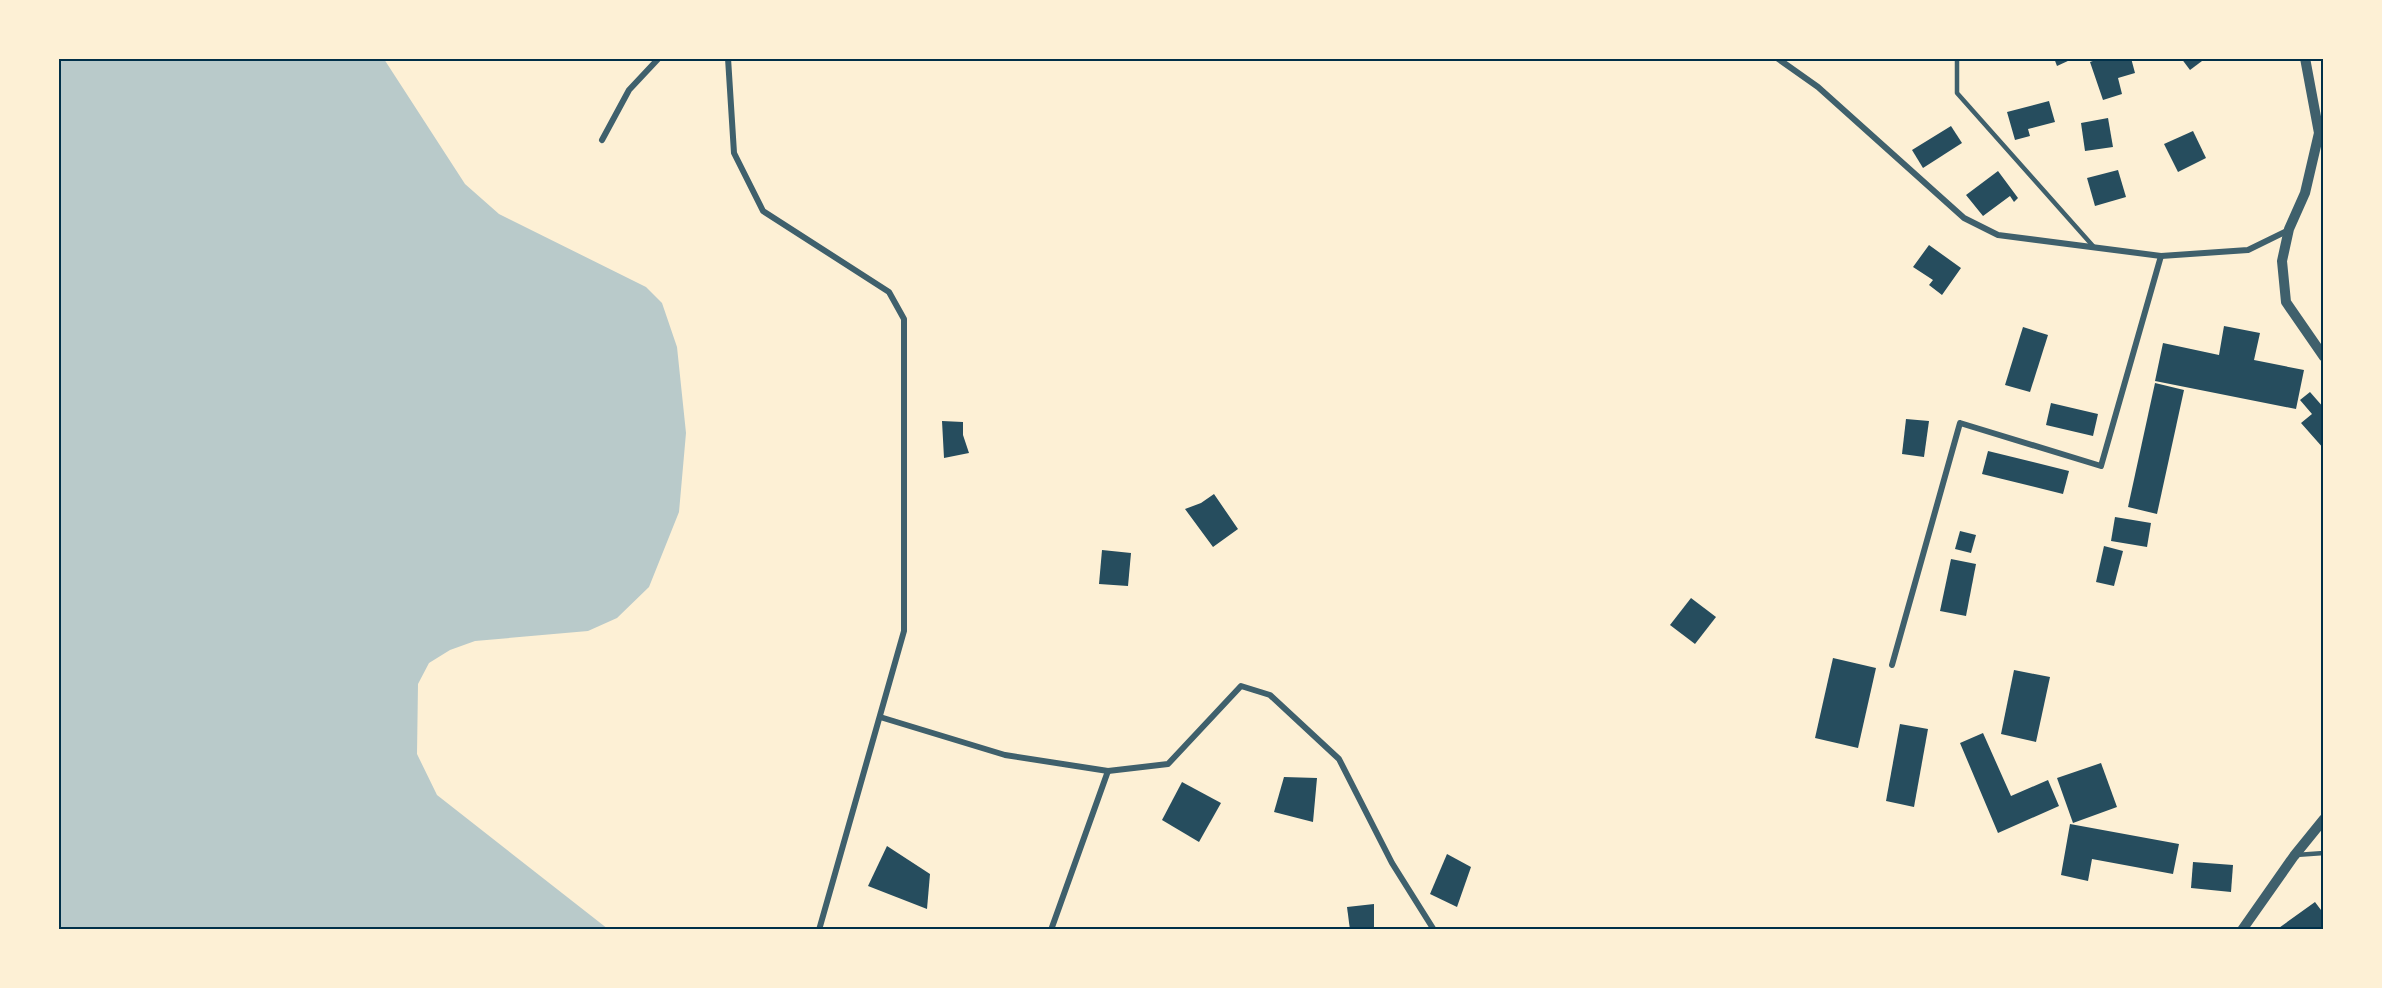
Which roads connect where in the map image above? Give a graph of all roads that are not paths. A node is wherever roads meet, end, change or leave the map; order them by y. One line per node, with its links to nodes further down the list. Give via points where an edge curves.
1 (659, 58): 6 (street, via 629,90)
2 (728, 58): 12 (street, via 734,153 763,211 889,292 904,319 904,631)
3 (1777, 58): 8 (street, via 1818,87 1964,218 1998,235)
4 (1957, 58): 8 (lane, via 1957,93)
5 (2305, 58): 7 (street, via 2319,133 2305,193)
6 (602, 140)
7 (2289, 230): 9 (street, via 2248,250); 10 (street, via 2282,261 2286,302)
8 (2094, 248): 9 (street)
9 (2161, 256): 11 (street, via 2102,466 1960,423)
10 (2324, 357)
11 (1892, 665)
12 (880, 717): 13 (street, via 1005,755); 17 (street)
13 (1108, 771): 18 (street); 19 (street, via 1168,764 1241,686 1270,695 1339,759 1392,862)
14 (2324, 819): 16 (street)
15 (2324, 853): 16 (lane)
16 (2294, 856): 20 (street)
17 (819, 930)
18 (1051, 930)
19 (1434, 930)
20 (2242, 930)

